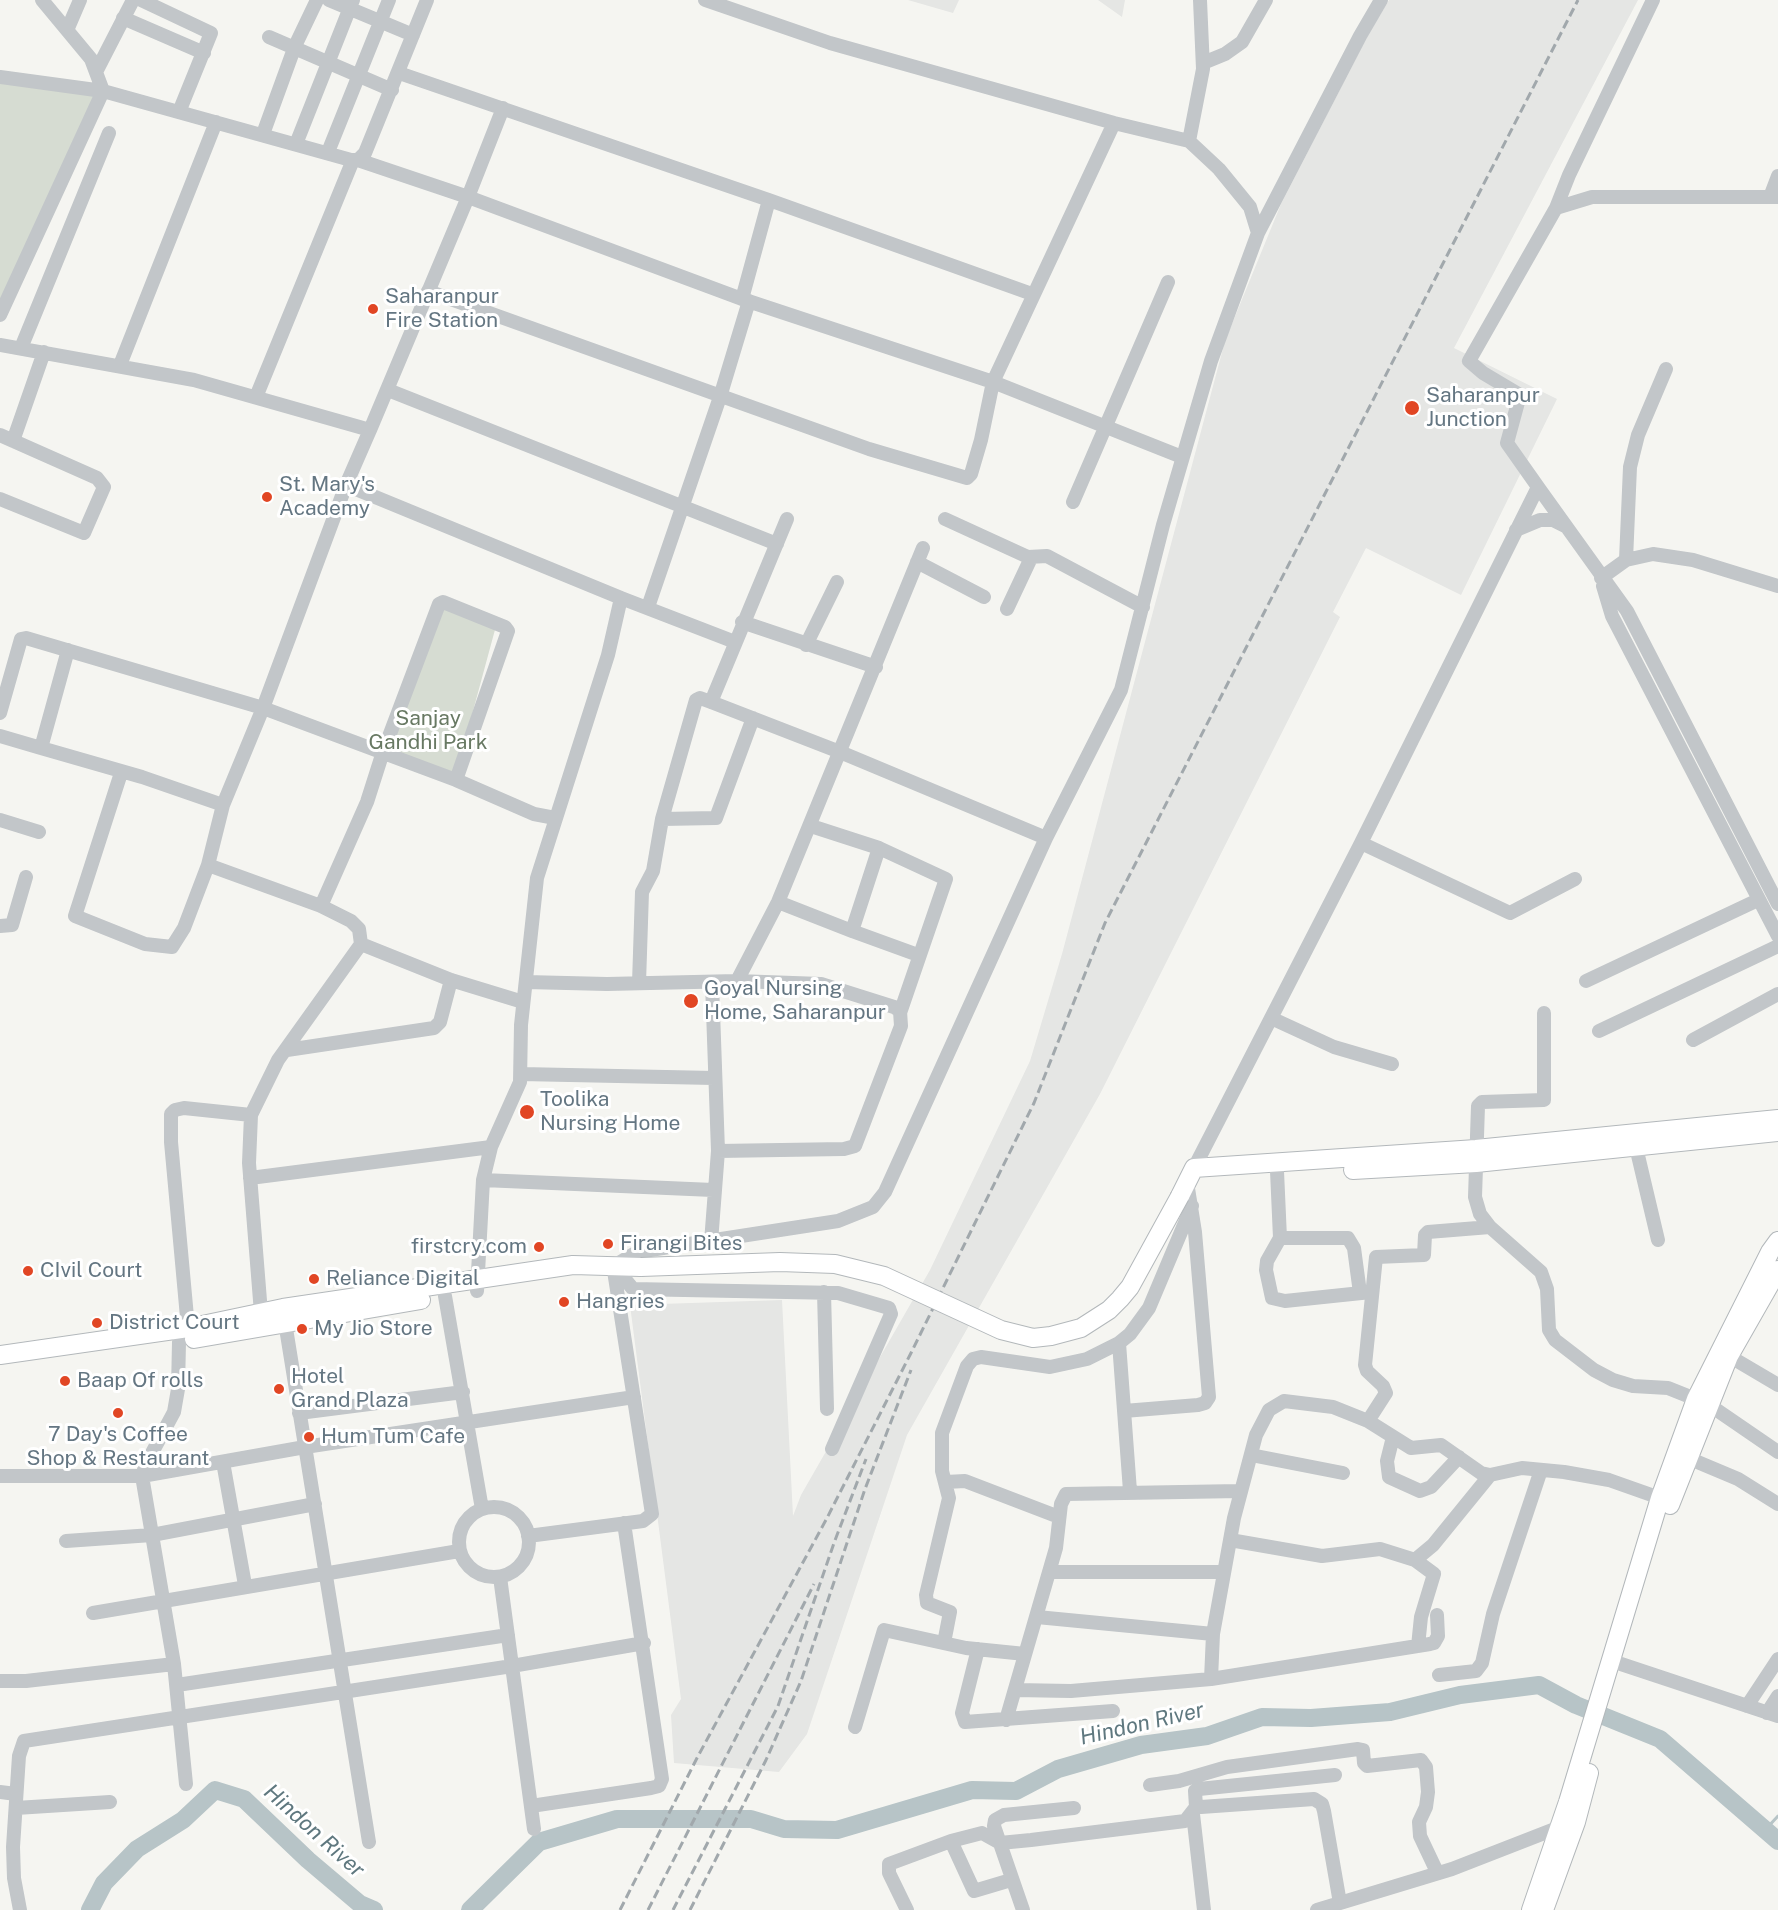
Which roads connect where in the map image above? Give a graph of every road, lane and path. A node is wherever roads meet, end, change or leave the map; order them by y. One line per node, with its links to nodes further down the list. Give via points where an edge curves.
1 (42, 0): 17 (street)
2 (80, 0): 17 (street)
3 (133, 0): 15 (street)
4 (141, 0): 21 (street, via 210,31)
5 (317, 0): 20 (street)
6 (329, 0): 14 (street)
7 (389, 0): 16 (street)
8 (427, 0): 18 (street)
9 (705, 0): 33 (street, via 830,43)
10 (1200, 0): 23 (street)
11 (1266, 0): 23 (street, via 1242,42)
12 (1381, 0): 45 (street)
13 (1653, 0): 44 (street)
14 (351, 4): 16 (street); 22 (street)
15 (123, 18): 21 (street); 24 (street)
16 (380, 22): 18 (street); 25 (street)
17 (68, 28): 24 (street, via 91,58)
18 (413, 36): 26 (street)
19 (269, 37): 20 (street)
20 (294, 46): 22 (street); 35 (street)
21 (204, 53): 31 (street)
22 (327, 60): 25 (street); 37 (street)
23 (1203, 63): 36 (street)
24 (96, 72): 29 (street)
25 (358, 73): 28 (street); 38 (street)
26 (399, 73): 28 (street); 30 (street)
27 (0, 77): 29 (street)
28 (392, 90): 39 (street, via 365,153)
29 (104, 91): 31 (street); 50 (street)
30 (503, 108): 41 (street); 43 (street)
31 (179, 112): 32 (street)
32 (216, 122): 35 (street); 54 (street)
33 (1114, 123): 36 (street); 48 (street)
34 (109, 133): 52 (street)
35 (263, 134): 37 (street)
36 (1189, 141): 45 (street, via 1250,207)
37 (296, 144): 38 (street)
38 (328, 153): 39 (street)
39 (356, 160): 41 (street); 58 (street)
40 (1778, 176): 42 (street)
41 (468, 197): 47 (street); 49 (street)
42 (1774, 197): 44 (street, via 1592,197)
43 (770, 200): 48 (street); 49 (street)
44 (1556, 208): 65 (street, via 1469,361 1520,395 1507,443)
45 (1258, 233): 63 (street, via 1217,341)
46 (1168, 282): 60 (street)
47 (428, 291): 57 (street); 59 (street)
48 (1032, 294): 56 (street)
49 (745, 300): 56 (street); 59 (street)
50 (0, 315)
51 (0, 345): 52 (street)
52 (21, 348): 53 (street)
53 (44, 352): 54 (street); 62 (street)
54 (120, 365): 58 (street)
55 (1666, 369): 76 (street, via 1638,435 1630,467)
56 (993, 382): 59 (street, via 981,440 967,478); 60 (street)
57 (388, 390): 61 (street); 68 (street)
58 (256, 397): 61 (street)
59 (720, 397): 68 (street)
60 (1106, 425): 63 (street); 67 (street)
61 (370, 430): 64 (street)
62 (6, 438): 66 (street, via 101,480 104,489 84,533)
63 (1182, 457): 84 (street)
64 (346, 485): 82 (street); 92 (street)
65 (1538, 487): 71 (street); 72 (street)
66 (0, 499)
67 (1073, 502)
68 (683, 505): 73 (street); 83 (street)
69 (788, 519): 73 (street)
70 (945, 519): 75 (street)
71 (1565, 526): 72 (street, via 1553,520 1540,520); 78 (street)
72 (1516, 530): 108 (street)
73 (777, 544): 86 (street)
74 (923, 548): 77 (street)
75 (1031, 558): 84 (street, via 1047,556); 85 (street)
76 (1626, 560): 78 (street); 80 (street, via 1653,554 1694,560)
77 (917, 562): 81 (street); 90 (street)
78 (1601, 578): 113 (street, via 1612,616); 115 (street, via 1627,611)
79 (837, 582): 88 (street)
80 (1778, 586)
81 (984, 597)
82 (621, 598): 83 (street); 102 (street, via 608,655)
83 (648, 607): 87 (street)
84 (1143, 607): 107 (street, via 1121,690)
85 (1007, 609)
86 (742, 622): 87 (street); 88 (street)
87 (735, 642): 91 (street)
88 (806, 645): 90 (street)
89 (68, 650): 92 (street); 93 (street, via 21,639); 96 (street)
90 (876, 668): 97 (street)
91 (711, 702): 94 (street); 103 (street, via 696,700)
92 (263, 708): 98 (street); 101 (street)
93 (0, 713)
94 (753, 718): 97 (street); 103 (street, via 716,818)
95 (0, 736): 96 (street)
96 (41, 748): 99 (street)
97 (840, 752): 105 (street); 107 (street)
98 (382, 755): 100 (street); 100 (street, via 439,604 446,603 508,631); 116 (street, via 367,802)
99 (121, 773): 101 (street); 110 (street, via 75,916 145,944 172,947 184,928)
100 (456, 780): 102 (street, via 534,814)
101 (222, 805): 110 (street)
102 (555, 818): 126 (street, via 537,878)
103 (662, 819): 127 (street, via 653,871 642,892)
104 (0, 820): 106 (street)
105 (811, 826): 109 (street); 114 (street)
106 (39, 832)
107 (1046, 838): 157 (street, via 879,1201 838,1221)
108 (1361, 843): 112 (street, via 1510,913); 133 (street)
109 (879, 848): 118 (street); 122 (street, via 946,879)
110 (208, 865): 116 (street)
111 (26, 877): 117 (street, via 12,925)
112 (1575, 879)
113 (1758, 900): 119 (street); 125 (street)
114 (778, 902): 118 (street); 124 (street)
115 (1778, 904)
116 (321, 906): 120 (street, via 356,925)
117 (0, 926)
118 (852, 931): 122 (street)
119 (1778, 936)
120 (361, 944): 123 (street); 136 (street)
121 (1778, 946): 134 (street)
122 (918, 955): 131 (street)
123 (451, 980): 130 (street); 136 (street, via 440,1022 434,1028)
124 (737, 981): 128 (street); 131 (street, via 821,984 894,1007)
125 (1586, 981)
126 (526, 982): 127 (street); 130 (street)
127 (639, 983): 128 (street)
128 (712, 983): 139 (street)
129 (1778, 993): 135 (street)
130 (523, 1002): 138 (street)
131 (900, 1013): 145 (street, via 901,1026 855,1146)
132 (1544, 1013): 146 (street, via 1545,1099 1480,1102)
133 (1271, 1018): 137 (street, via 1334,1047); 151 (street)
134 (1599, 1031)
135 (1693, 1040)
136 (287, 1050): 140 (street)
137 (1392, 1064)
138 (521, 1074): 139 (street); 143 (street)
139 (714, 1078): 145 (street)
140 (250, 1115): 149 (street); 166 (street, via 184,1108 171,1114)
141 (1778, 1119): 146 (main road)
142 (1778, 1132): 144 (main road)
143 (491, 1147): 149 (street); 150 (street)
144 (1636, 1147): 146 (main road); 155 (street)
145 (718, 1151): 152 (street)
146 (1476, 1156): 147 (main road, via 1265,1162); 148 (main road, via 1384,1170); 153 (street, via 1477,1207)
147 (1229, 1167): 148 (main road); 151 (main road)
148 (1277, 1171): 154 (street)
149 (250, 1178): 164 (street)
150 (483, 1180): 152 (street); 160 (street)
151 (1188, 1188): 158 (main road, bridge, via 1120,1299 1087,1325 1051,1336 1033,1338 1001,1330 884,1276 835,1264); 167 (street, via 1149,1308 1131,1334); 176 (street, via 1209,1397 1198,1405)
152 (713, 1190): 157 (street)
153 (1490, 1227): 162 (street, via 1428,1232 1424,1255 1376,1257); 174 (street, via 1541,1272 1547,1289 1549,1330 1555,1340 1613,1380 1633,1386 1668,1388)
154 (1280, 1238): 162 (street, via 1347,1238 1354,1248); 162 (street, via 1267,1261 1272,1298 1285,1301)
155 (1658, 1240)
156 (1778, 1241): 174 (main road)
157 (711, 1242): 158 (street, via 637,1252)
158 (614, 1266): 160 (main road, via 593,1267 574,1275); 161 (street, via 633,1289); 173 (street)
159 (1778, 1270): 169 (main road)
160 (476, 1285): 163 (main road); 164 (main road)
161 (825, 1292): 175 (street); 182 (street, via 885,1305 891,1314)
162 (1366, 1292): 178 (street, via 1366,1371 1386,1393)
163 (445, 1296): 165 (main road); 172 (street)
164 (261, 1313): 166 (main road)
165 (285, 1322): 166 (main road); 177 (street)
166 (183, 1335): 168 (main road); 170 (main road); 192 (street, via 174,1412)
167 (1119, 1343): 176 (street); 193 (street, via 1087,1359 1050,1367 973,1359 958,1387 942,1433)
168 (0, 1356)
169 (1729, 1356): 171 (street); 174 (main road)
170 (0, 1366)
171 (1778, 1385)
172 (463, 1392): 177 (street); 179 (street)
173 (634, 1397): 179 (street); 202 (street, via 652,1514 643,1521)
174 (1702, 1402): 183 (street); 186 (main road); 196 (main road)
175 (827, 1409)
176 (1124, 1411): 194 (street)
177 (299, 1413): 181 (street)
178 (1368, 1421): 180 (street); 184 (street, via 1333,1407 1284,1401 1269,1410)
179 (469, 1422): 181 (street); 199 (street)
180 (1393, 1437): 185 (street, via 1411,1448 1441,1445); 185 (street, via 1387,1461 1389,1477 1420,1491 1431,1487)
181 (305, 1447): 187 (street); 197 (street)
182 (832, 1449)
183 (1778, 1452)
184 (1251, 1455): 189 (street); 195 (street)
185 (1459, 1457): 190 (street)
186 (1688, 1458): 198 (street, via 1738,1479); 205 (main road)
187 (223, 1462): 192 (street); 201 (street)
188 (1541, 1470): 190 (street, via 1522,1468); 196 (street, via 1609,1480); 231 (street, via 1493,1614 1482,1663 1476,1671)
189 (1342, 1473)
190 (1490, 1475): 209 (street, via 1434,1545)
191 (0, 1476): 192 (street)
192 (142, 1476): 203 (street)
193 (945, 1482): 200 (street, via 965,1481); 222 (street, via 949,1498 925,1601 950,1612)
194 (1130, 1491): 195 (street); 200 (street, via 1066,1494)
195 (1240, 1491): 206 (street)
196 (1660, 1498): 205 (main road)
197 (315, 1504): 201 (street); 210 (street)
198 (1778, 1504)
199 (482, 1509): 204 (street, via 494,1507 517,1515); 208 (street, via 465,1521 460,1530)
200 (1059, 1517): 211 (street)
201 (233, 1520): 203 (street); 214 (street)
202 (624, 1523): 204 (street); 221 (street)
203 (152, 1535): 207 (street); 215 (street)
204 (528, 1536): 213 (street, via 525,1558 519,1567)
205 (1654, 1537): 229 (main road)
206 (1230, 1540): 209 (street, via 1322,1556 1380,1549); 212 (street)
207 (66, 1541)
208 (459, 1551): 210 (street); 213 (street, via 470,1569 479,1575)
209 (1415, 1560): 223 (street, via 1431,1571 1434,1578 1421,1617)
210 (326, 1571): 214 (street); 227 (street)
211 (1049, 1572): 212 (street); 218 (street)
212 (1223, 1572): 219 (street)
213 (500, 1577): 220 (street)
214 (245, 1585): 215 (street)
215 (163, 1599): 216 (street); 228 (street)
216 (93, 1612)
217 (1437, 1615): 223 (street, via 1437,1640)
218 (1037, 1617): 219 (street); 225 (street)
219 (1213, 1634): 232 (street)
220 (507, 1635): 227 (street); 230 (street)
221 (644, 1643): 230 (street); 249 (street, via 662,1770 659,1786)
222 (944, 1643): 224 (street); 242 (street, via 884,1630)
223 (1418, 1646): 232 (street)
224 (978, 1649): 225 (street); 241 (street, via 961,1717 967,1722)
225 (1025, 1654): 235 (street)
226 (1778, 1659): 238 (street)
227 (339, 1660): 234 (street); 236 (street)
228 (174, 1664): 233 (street); 234 (street)
229 (1617, 1665): 238 (street); 252 (main road)
230 (512, 1666): 236 (street); 249 (street)
231 (1438, 1675)
232 (1211, 1679): 235 (street, via 1071,1691)
233 (0, 1681)
234 (177, 1685): 240 (street)
235 (1015, 1690): 241 (street)
236 (343, 1691): 240 (street); 255 (street)
237 (1778, 1696): 238 (street)
238 (1761, 1711)
239 (1113, 1712): 241 (street)
240 (181, 1717): 244 (street); 247 (street, via 24,1741)
241 (1006, 1720)
242 (855, 1726)
243 (1335, 1775): 251 (street, via 1199,1789 1195,1791)
244 (186, 1784)
245 (1150, 1785): 258 (street, via 1227,1767 1358,1749 1363,1750 1367,1766 1421,1760 1428,1792 1419,1822 1420,1836)
246 (0, 1792): 247 (street)
247 (16, 1801): 248 (street); 261 (street, via 14,1878)
248 (110, 1802)
249 (531, 1806): 253 (street)
250 (1074, 1808): 256 (street, via 998,1817 994,1826)
251 (1194, 1811): 256 (street, via 1185,1821); 260 (street, via 1319,1800); 264 (street)
252 (1568, 1825): 257 (main road); 258 (street)
253 (534, 1829)
254 (951, 1841): 256 (street, via 982,1833); 259 (street, via 974,1891); 262 (street, via 889,1864 889,1873)
255 (369, 1842)
256 (1000, 1843): 259 (street)
257 (1556, 1858): 266 (main road); 267 (main road)
258 (1437, 1872): 260 (street)
259 (1011, 1880): 263 (street)
260 (1340, 1903): 265 (street)
261 (20, 1910)
262 (907, 1910)
263 (1023, 1910)
264 (1204, 1910)
265 (1317, 1910)
266 (1531, 1910)
267 (1544, 1910)

